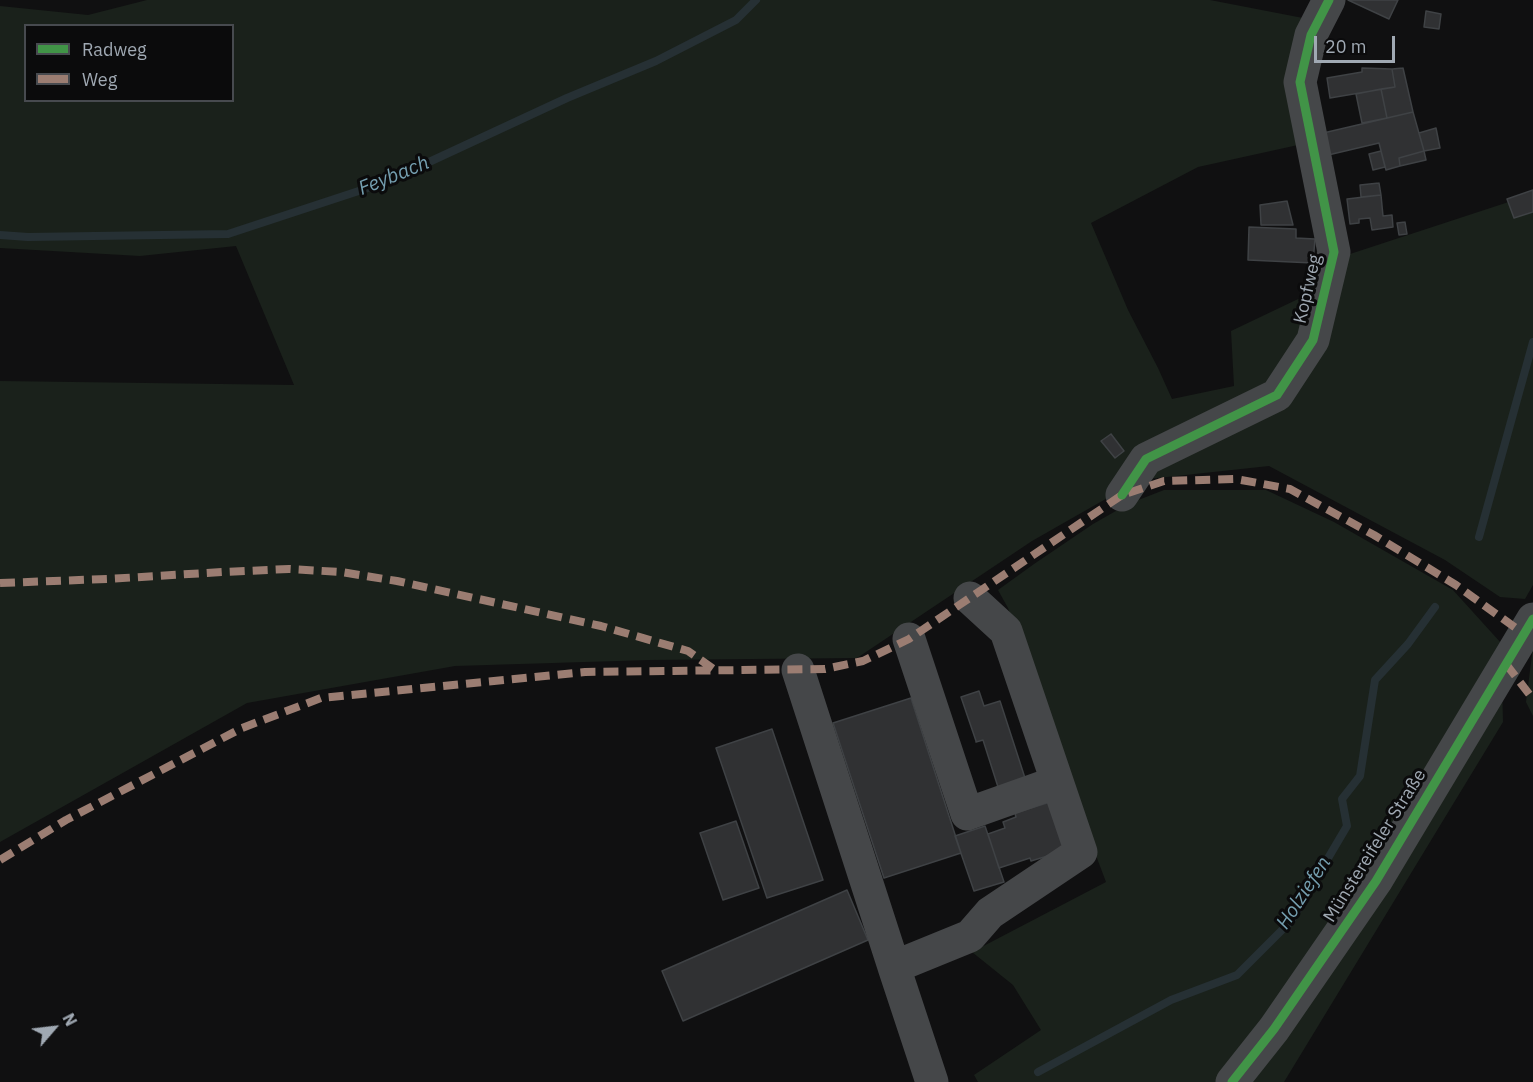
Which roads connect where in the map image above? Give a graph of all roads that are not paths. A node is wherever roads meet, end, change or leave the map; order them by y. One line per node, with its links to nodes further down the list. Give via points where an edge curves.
1 (1329, 0): 2 (street, Kopfweg, via 1311,35 1300,82 1334,252 1313,340 1277,395 1146,459)
2 (1122, 495)
3 (970, 598): 7 (street, via 1006,631)
4 (1533, 619): 10 (street, Münstereifeler Straße, via 1376,881 1274,1029)
5 (909, 639): 7 (street, via 967,814)
6 (798, 670): 8 (street)
7 (1057, 782): 8 (street, via 1081,852 990,913 970,936)
8 (894, 967): 9 (street)
9 (932, 1082)
10 (1232, 1082)

